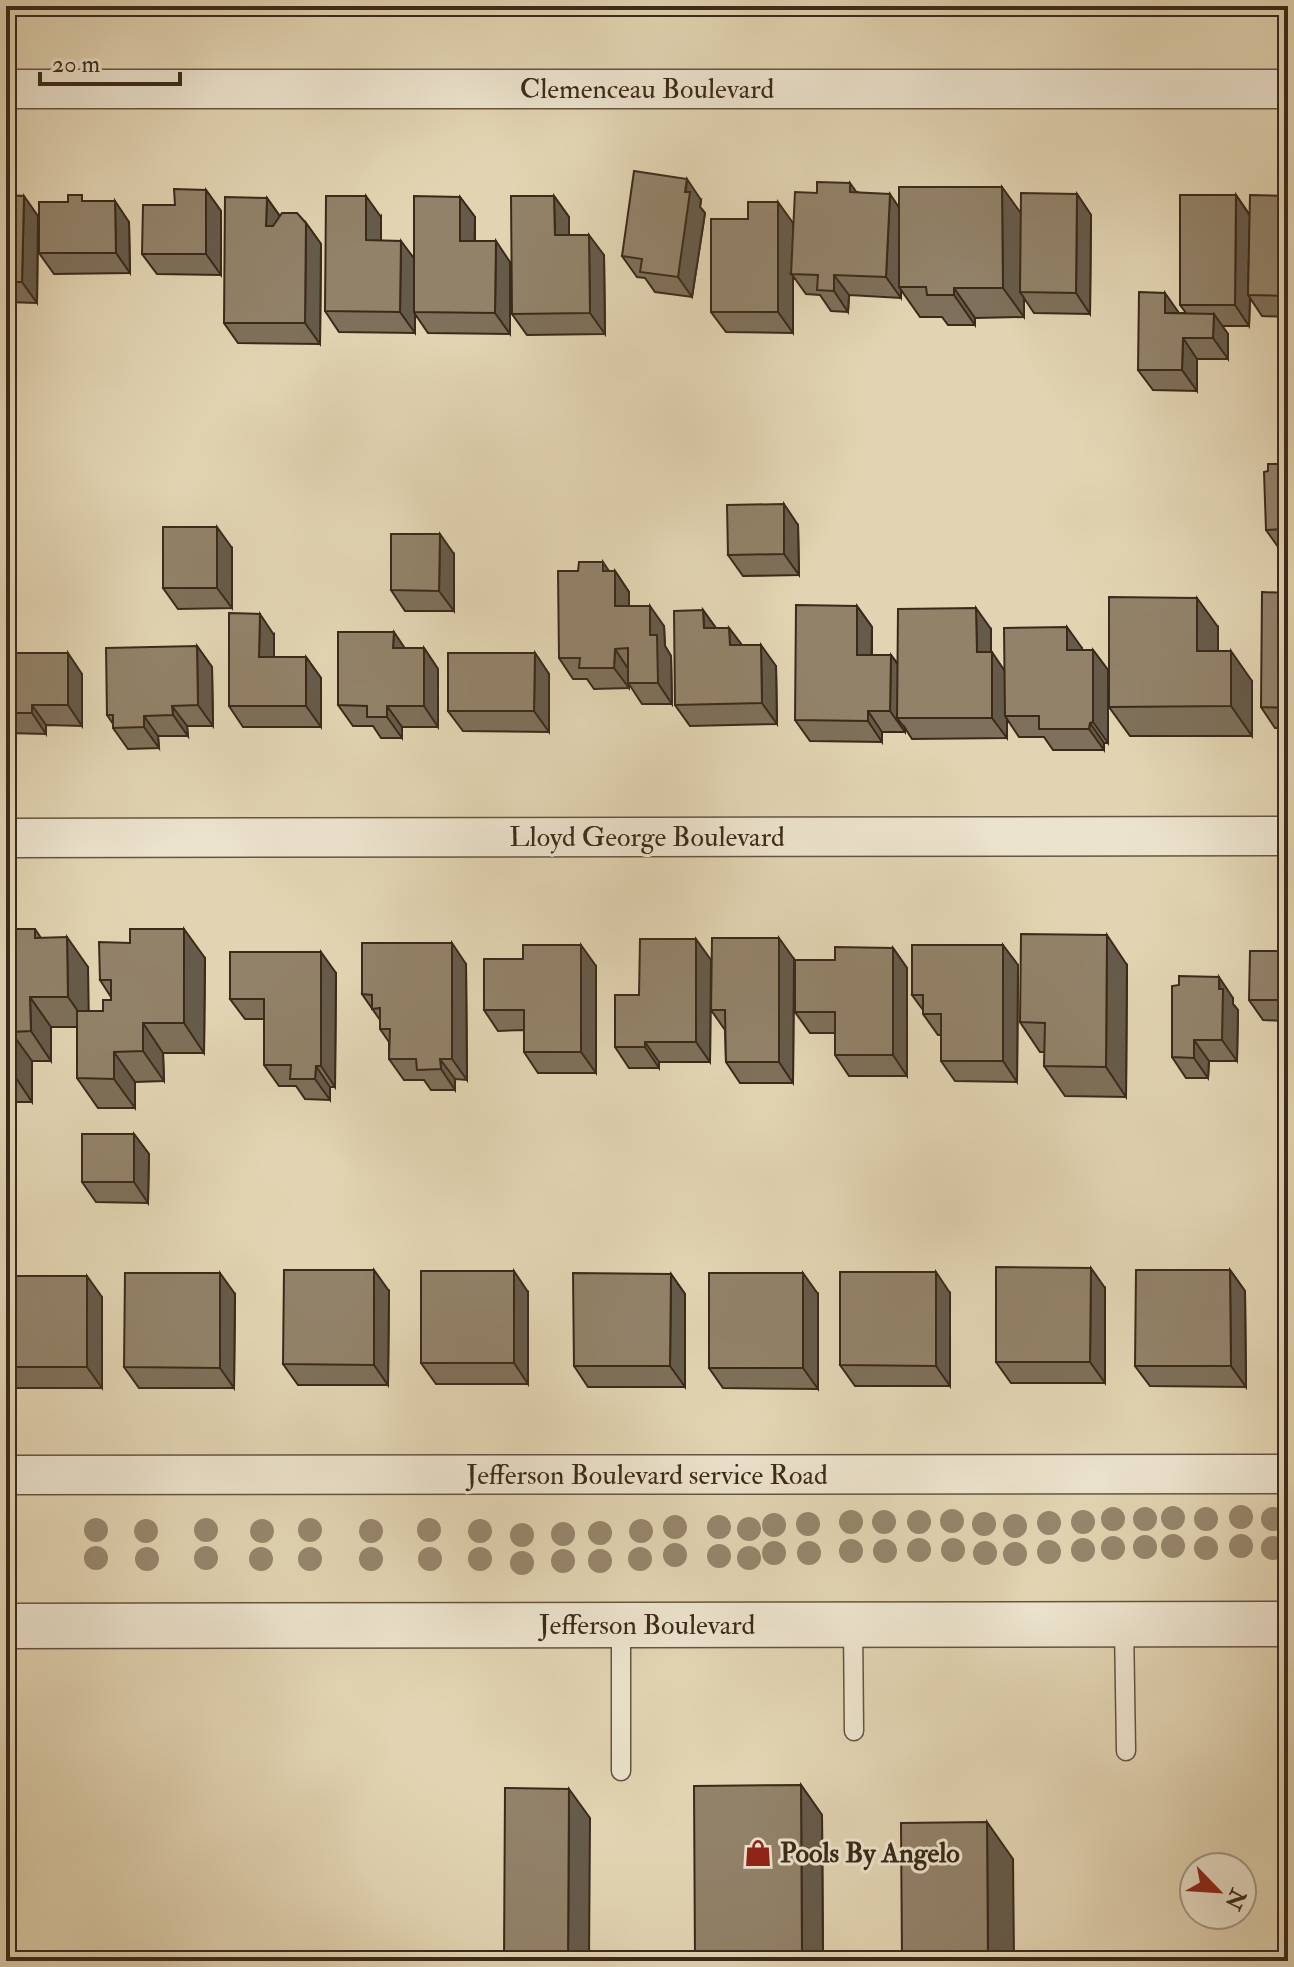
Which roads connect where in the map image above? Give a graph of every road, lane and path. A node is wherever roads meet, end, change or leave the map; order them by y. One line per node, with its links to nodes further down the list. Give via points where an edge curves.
1 (6, 89): 2 (street, Clemenceau Boulevard)
2 (1288, 89)
3 (1288, 836): 4 (street, Lloyd George Boulevard)
4 (6, 838)
5 (1288, 1474): 6 (street, Jefferson Boulevard service Road)
6 (6, 1475)
7 (853, 1624): 8 (street, Jefferson Boulevard); 10 (street, Jefferson Boulevard); 12 (lane)
8 (1124, 1624): 9 (street, Jefferson Boulevard); 13 (lane)
9 (1288, 1624)
10 (621, 1625): 11 (street, Jefferson Boulevard); 14 (lane)
11 (6, 1626)
12 (854, 1731)
13 (1126, 1751)
14 (621, 1771)

